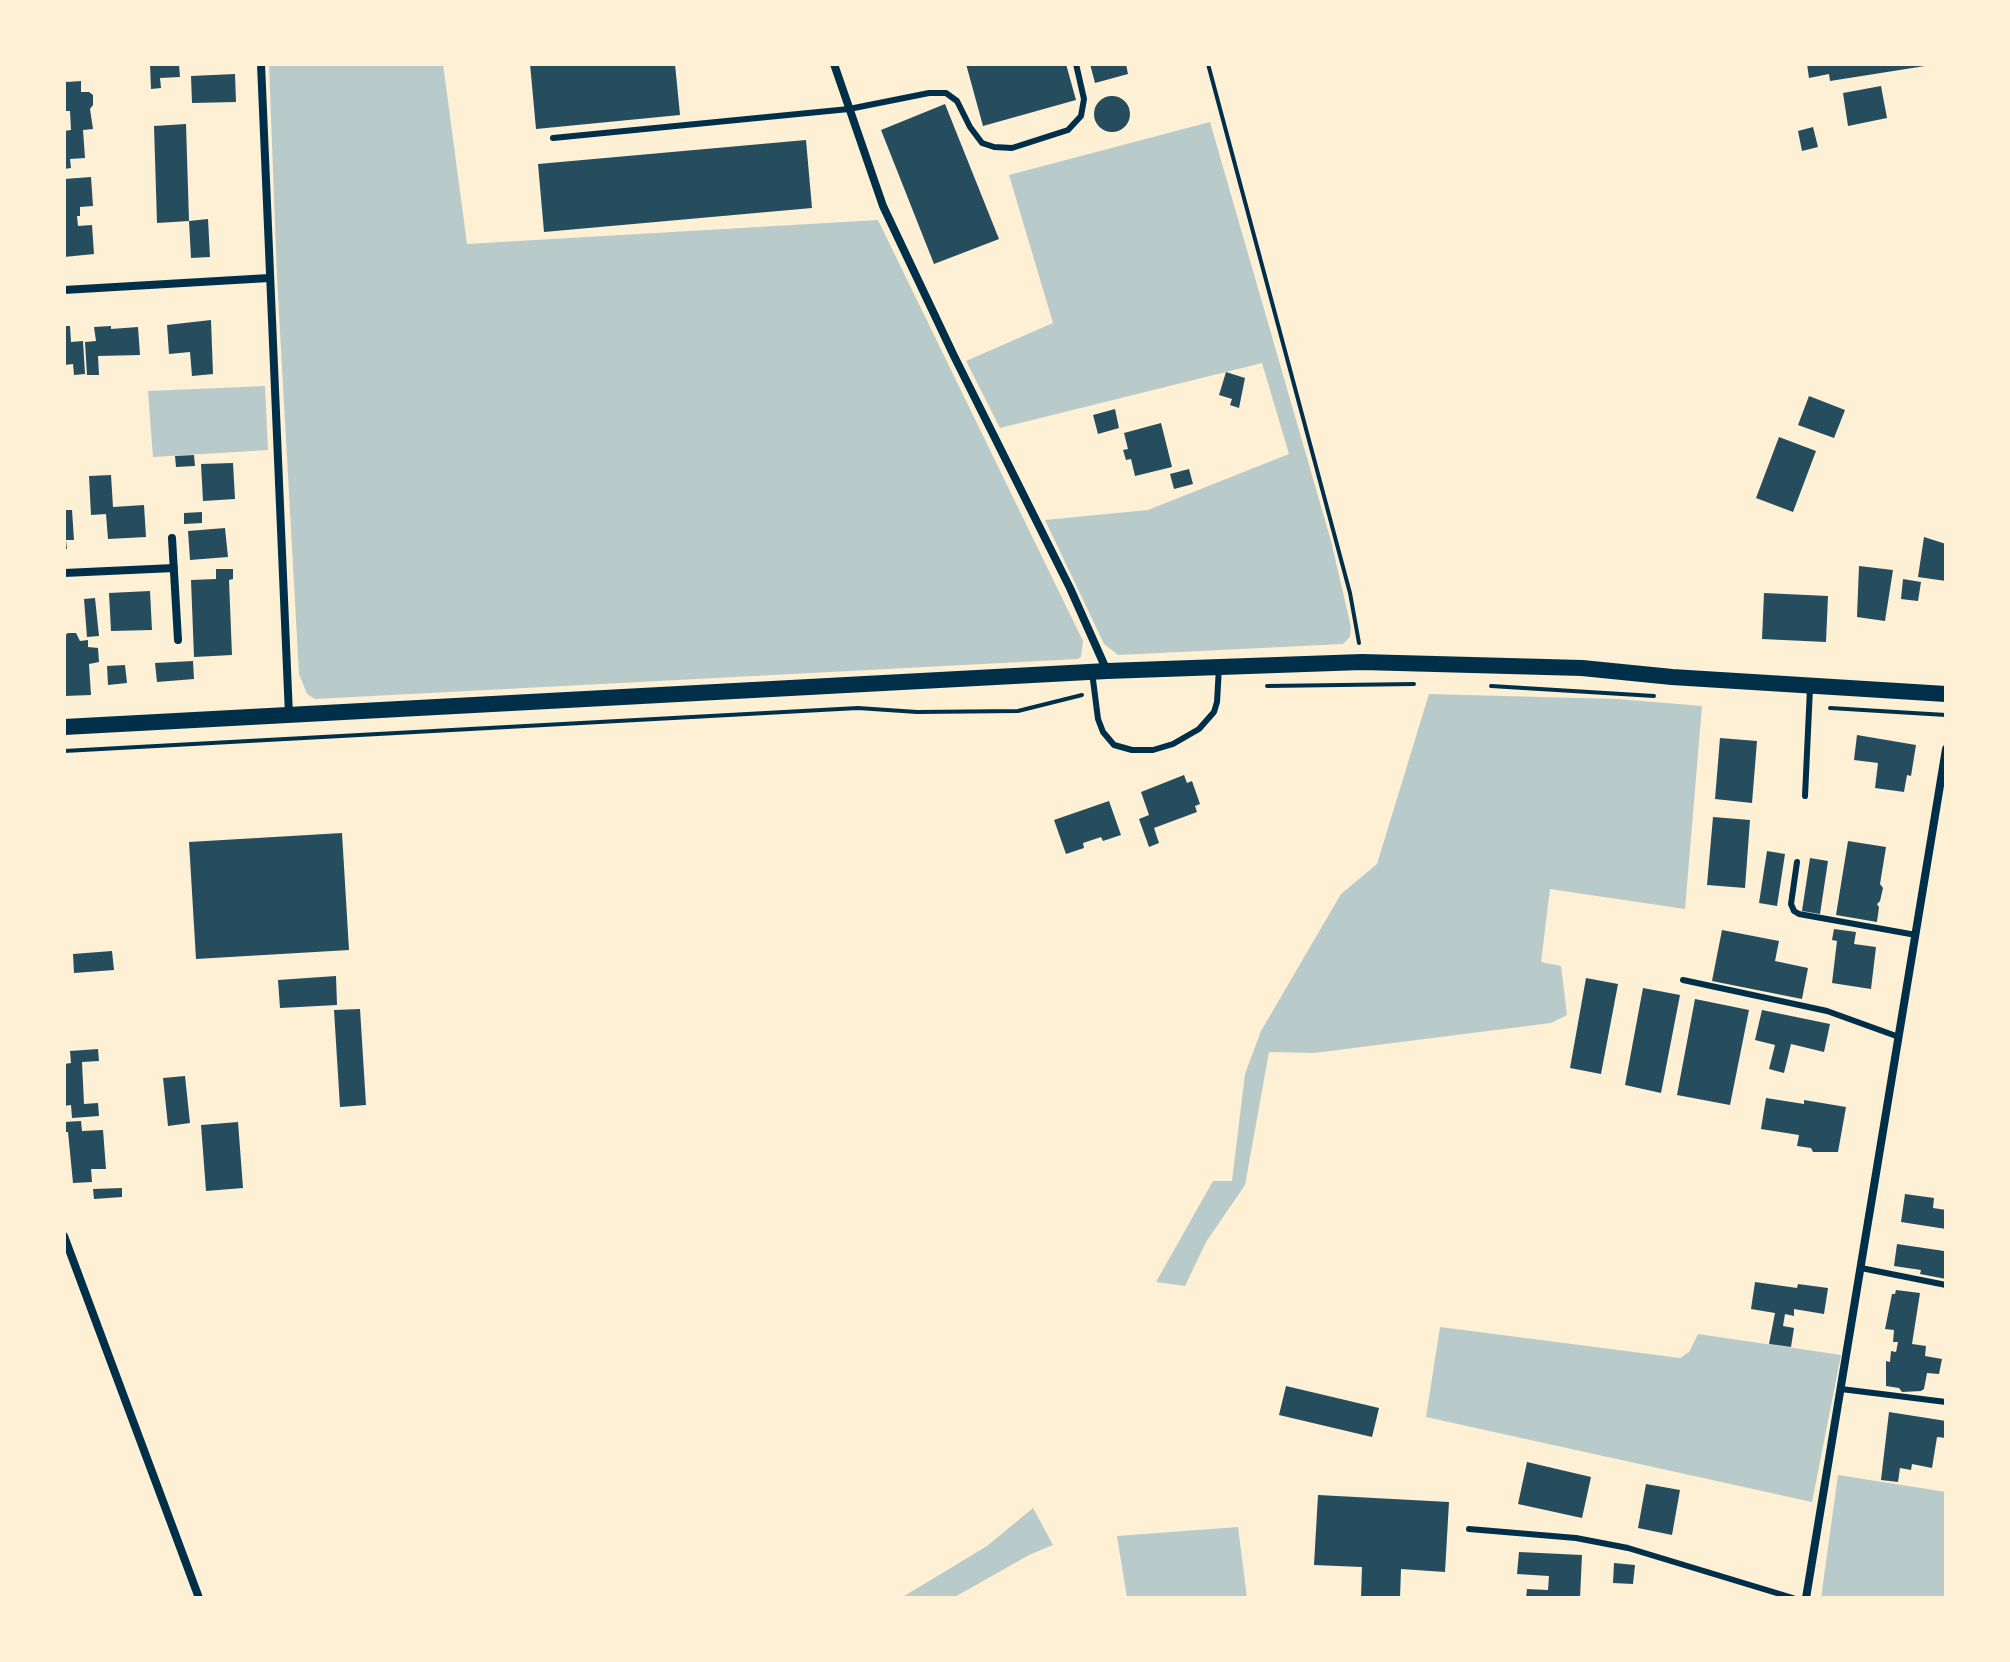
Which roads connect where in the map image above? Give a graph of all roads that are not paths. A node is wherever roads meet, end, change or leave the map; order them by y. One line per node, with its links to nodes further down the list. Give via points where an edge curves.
1 (261, 64): 6 (street)
2 (834, 64): 4 (street)
3 (1076, 64): 4 (lane, via 1084,99 1081,116 1068,130 1012,148 982,143 957,101 946,93)
4 (849, 109): 5 (lane); 13 (street, via 883,206 1070,588)
5 (553, 138)
6 (269, 278): 7 (street); 16 (street)
7 (64, 290)
8 (172, 538): 9 (street)
9 (174, 568): 10 (street); 11 (street)
10 (64, 573)
11 (178, 640)
12 (1219, 667): 13 (main road); 13 (lane, via 1214,712 1199,729 1153,750 1114,745 1103,732 1095,693); 14 (main road, via 1362,662 1582,668)
13 (1100, 672): 16 (main road)
14 (1810, 684): 15 (main road); 19 (lane)
15 (1946, 694)
16 (289, 715): 17 (main road)
17 (64, 727)
18 (1946, 749): 21 (street)
19 (1805, 796)
20 (1797, 862): 21 (lane, via 1794,911)
21 (1916, 935): 23 (street)
22 (1683, 980): 23 (lane, via 1827,1011)
23 (1899, 1037): 25 (street)
24 (64, 1236): 30 (street)
25 (1861, 1268): 26 (lane); 27 (street)
26 (1946, 1285)
27 (1841, 1389): 28 (lane); 32 (street)
28 (1946, 1402)
29 (1469, 1529): 31 (lane, via 1628,1548)
30 (199, 1598)
31 (1793, 1598)
32 (1806, 1598)

